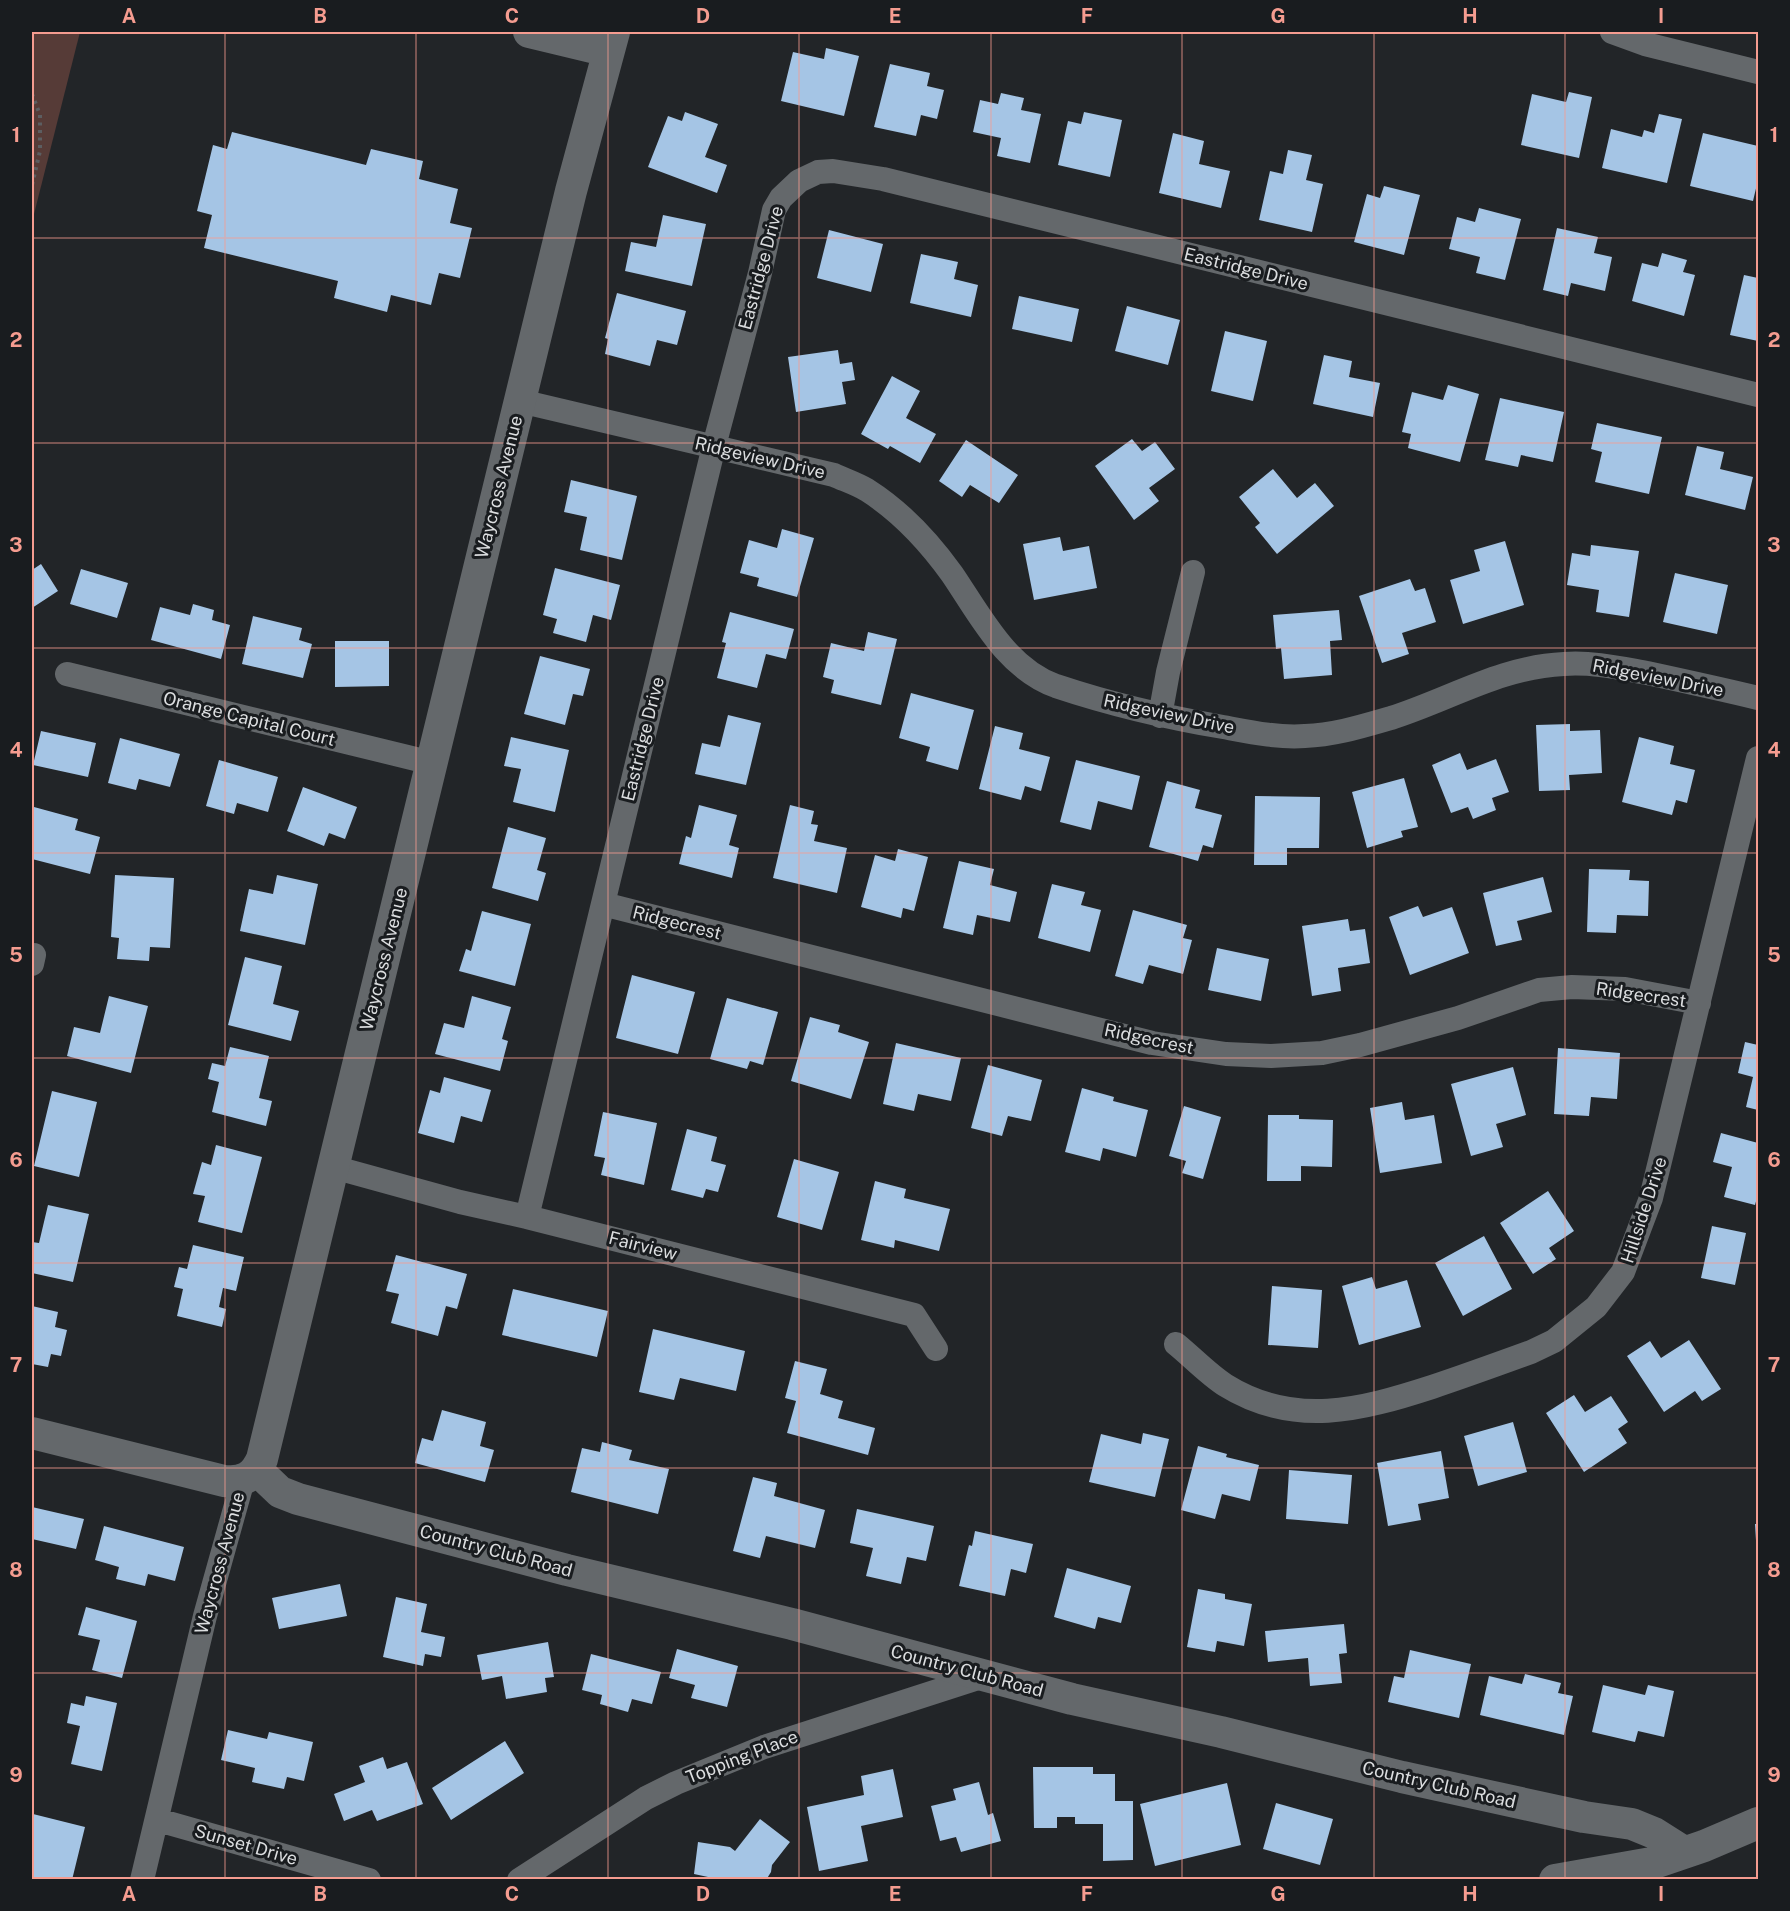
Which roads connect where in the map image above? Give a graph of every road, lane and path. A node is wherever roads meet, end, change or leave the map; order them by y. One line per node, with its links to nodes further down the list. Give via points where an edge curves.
1 (529, 32): 3 (street)
2 (1612, 32): 4 (street)
3 (611, 41): 8 (street, Waycross Avenue)
4 (1758, 72)
5 (32, 94): 6 (path, via 40,115 40,151)
6 (32, 185)
7 (1758, 395): 9 (street, Eastridge Drive, via 883,179 832,171 818,172 799,181 774,210)
8 (520, 401): 9 (street, Ridgeview Drive); 15 (street, Waycross Avenue)
9 (714, 446): 13 (street, Ridgeview Drive, via 834,475 865,489 894,509 931,548 982,622 1032,674); 16 (street, Eastridge Drive)
10 (1193, 572): 13 (street)
11 (67, 674): 15 (street, Orange Capital Court)
12 (1758, 698): 13 (street, Ridgeview Drive, via 1599,664 1563,664 1486,680 1394,717 1341,732 1305,736 1266,734)
13 (1160, 716)
14 (1758, 758): 17 (street, Hillside Drive)
15 (432, 763): 18 (street, Waycross Avenue)
16 (603, 904): 17 (street, Ridgecrest, via 1152,1043 1226,1054 1271,1056 1360,1045 1539,990 1625,989); 19 (street, Eastridge Drive)
17 (1699, 1003): 20 (street, Hillside Drive, via 1651,1198 1623,1272 1596,1307 1554,1341 1511,1360 1387,1402 1322,1412 1289,1410 1260,1402 1225,1384)
18 (333, 1167): 19 (street, Fairview); 23 (street, Waycross Avenue, via 262,1459)
19 (527, 1217): 21 (street, Fairview, via 914,1315)
20 (1176, 1344)
21 (936, 1349)
22 (32, 1433): 23 (street, via 224,1481 236,1482)
23 (250, 1475): 24 (street, Country Club Road, via 298,1499); 25 (street, Waycross Avenue, via 205,1616)
24 (984, 1676): 27 (street, Country Club Road, via 1402,1777 1632,1824); 30 (street, Topping Place, via 764,1747 676,1783 646,1798)
25 (158, 1820): 28 (street, Waycross Avenue); 29 (street, Sunset Drive)
26 (1758, 1823): 27 (street)
27 (1683, 1852): 31 (street, via 1657,1862)
28 (142, 1880)
29 (369, 1880)
30 (519, 1880)
31 (1555, 1880)

